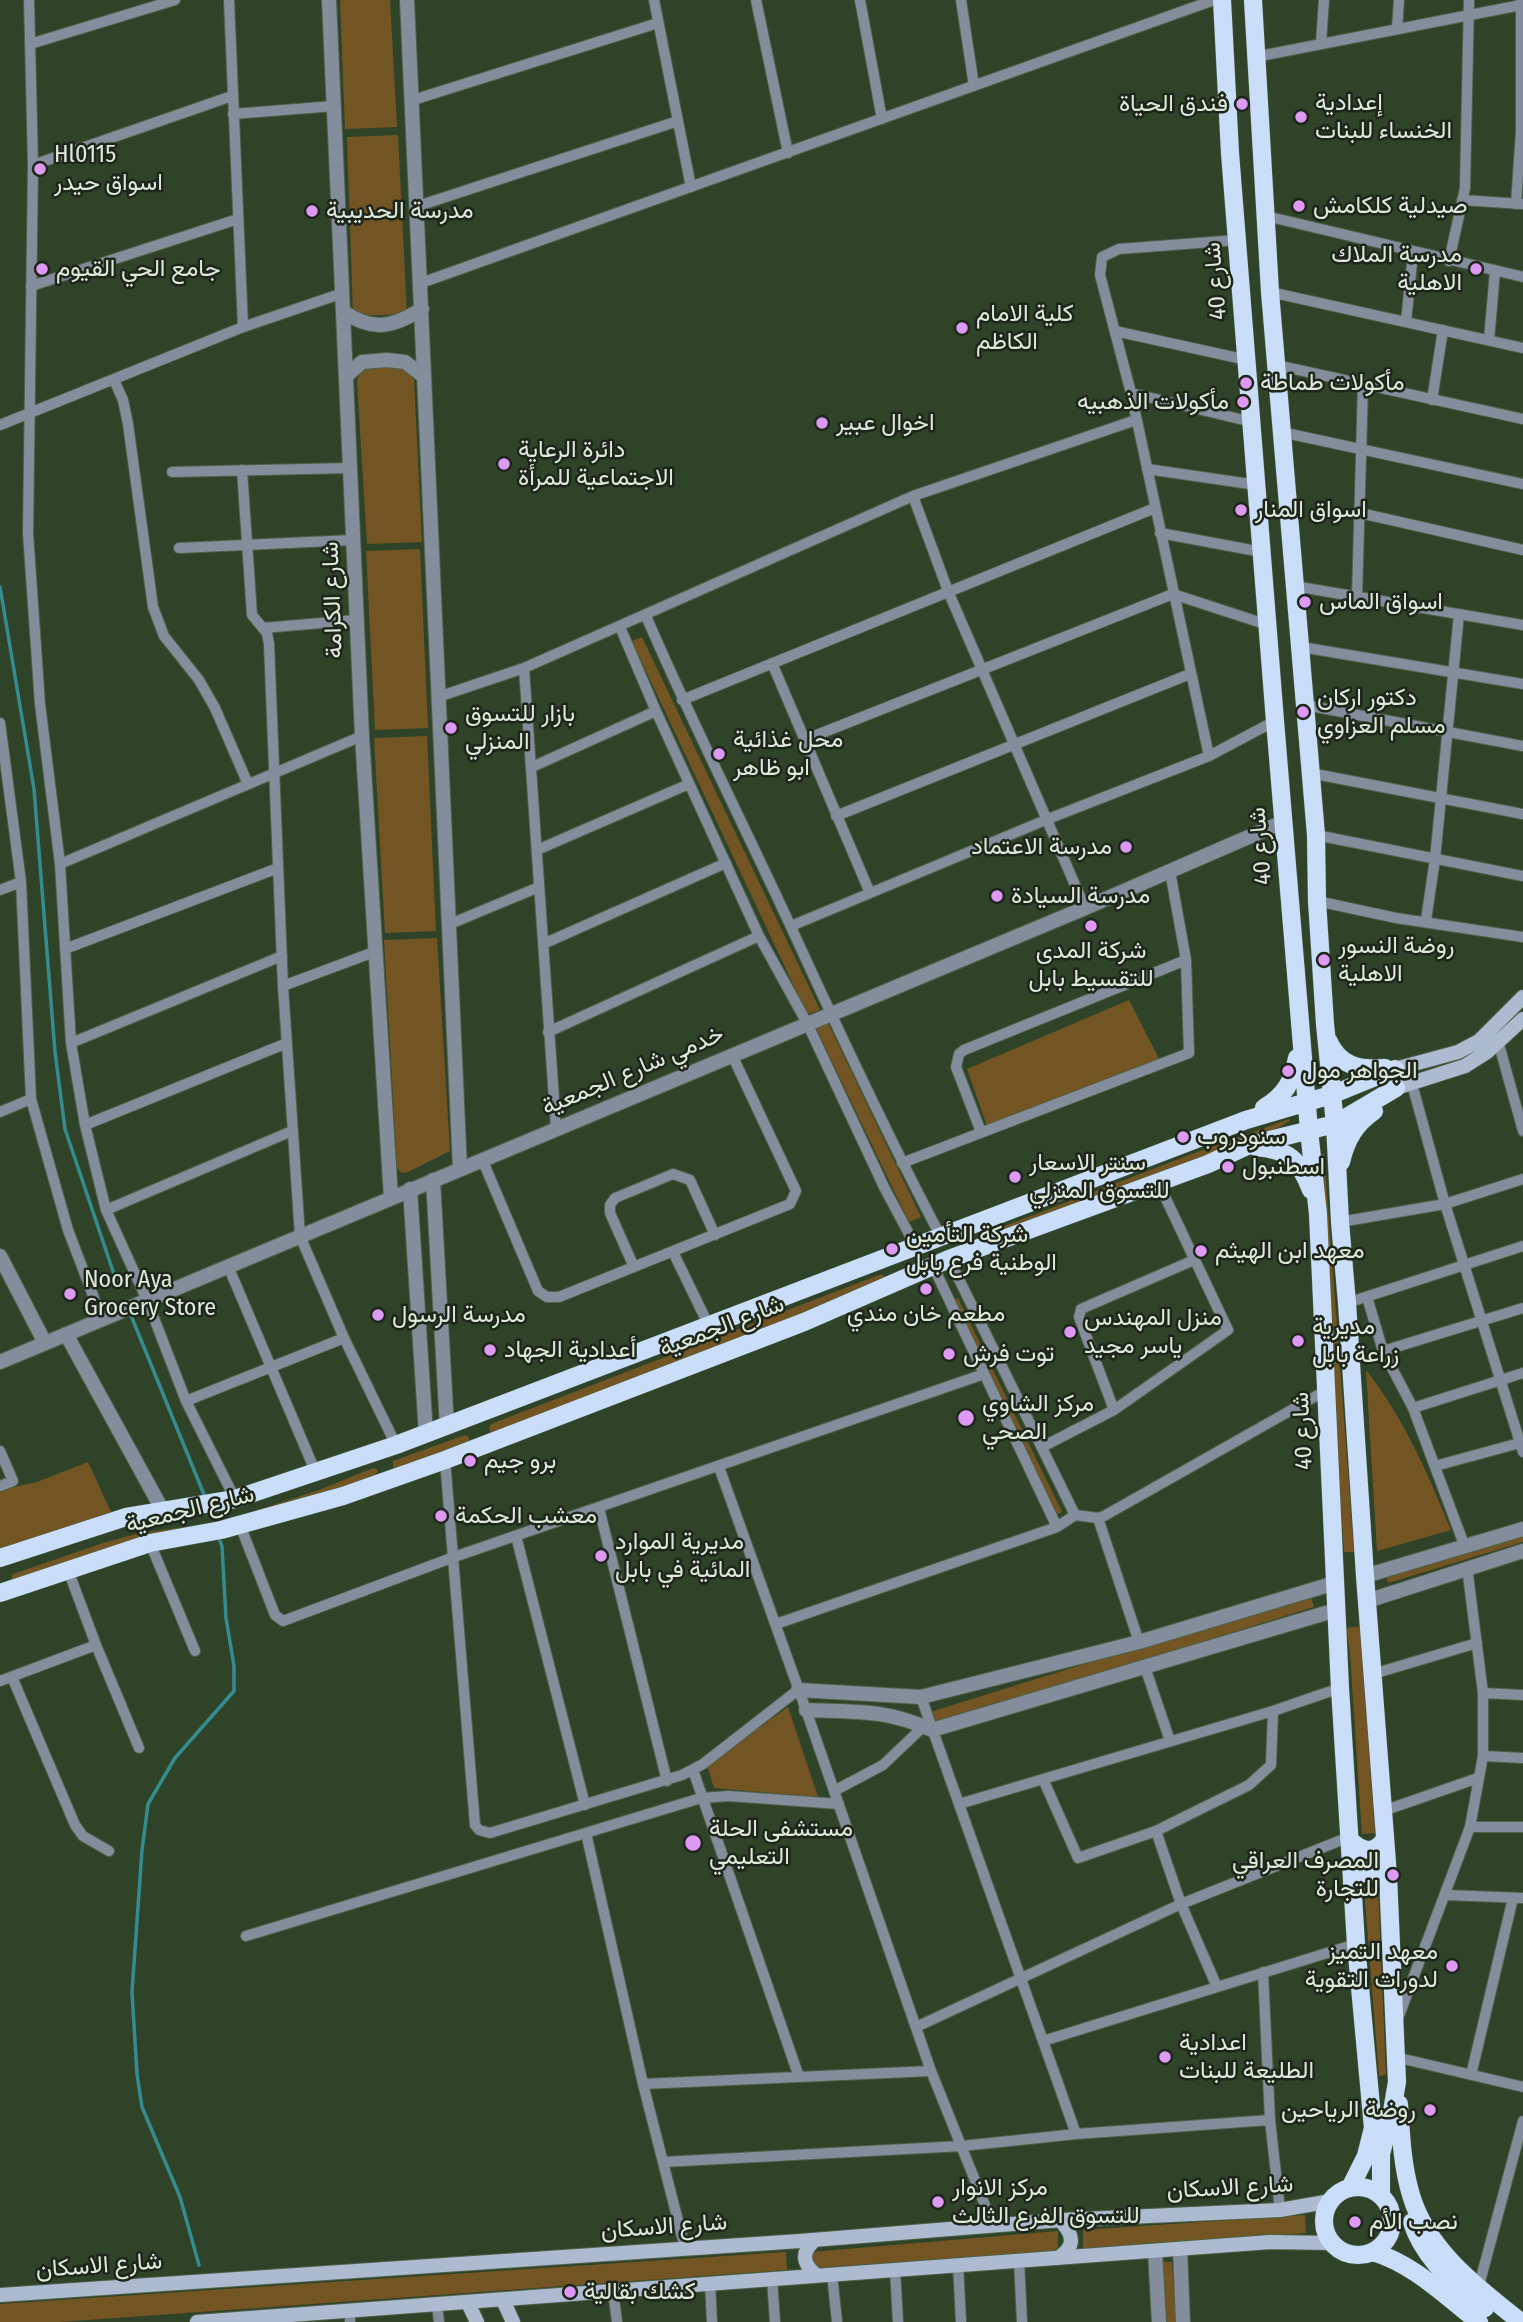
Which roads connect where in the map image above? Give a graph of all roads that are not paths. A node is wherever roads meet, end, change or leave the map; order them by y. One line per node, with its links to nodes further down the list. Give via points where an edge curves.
1 (29, 0): 21 (street)
2 (175, 0): 21 (street)
3 (229, 0): 24 (street)
4 (329, 0): 26 (street, شارع الكرامة)
5 (407, 0): 25 (street)
6 (654, 0): 18 (street)
7 (755, 0): 31 (street)
8 (860, 0): 28 (street)
9 (961, 0): 23 (street)
10 (1214, 0): 23 (street)
11 (1222, 0): 39 (main road, شارع 40)
12 (1253, 0): 22 (main road, شارع 40)
13 (1324, 0): 20 (street)
14 (1399, 0): 19 (street)
15 (1469, 0): 17 (street)
16 (1521, 2): 17 (street); 30 (street)
17 (1469, 15): 19 (street); 34 (street)
18 (658, 23): 25 (street); 29 (street)
19 (1397, 29): 20 (street)
20 (1321, 43): 22 (street)
21 (30, 44): 32 (street)
22 (1255, 57): 37 (main road, شارع 40)
23 (974, 86): 28 (street)
24 (232, 96): 27 (street); 32 (street)
25 (412, 100): 36 (street)
26 (334, 106): 27 (street); 47 (street, شارع الكرامة)
27 (233, 114): 38 (street)
28 (882, 119): 31 (street)
29 (678, 121): 33 (street); 36 (street)
30 (1522, 131): 35 (street)
31 (788, 153): 33 (street)
32 (33, 164): 45 (street)
33 (691, 187): 44 (street)
34 (1462, 200): 35 (street); 41 (street)
35 (1520, 204)
36 (418, 206): 44 (street)
37 (1266, 216): 40 (street); 46 (main road, شارع 40)
38 (238, 219): 45 (street); 51 (street)
39 (1237, 240): 53 (street, via 1119,249 1102,257 1100,275); 56 (main road, شارع 40)
40 (1413, 253): 41 (street); 50 (street)
41 (1449, 261): 42 (street)
42 (1495, 271): 43 (street); 54 (street)
43 (1523, 277)
44 (421, 283): 48 (street)
45 (31, 286): 66 (street)
46 (1270, 292): 50 (street); 57 (main road, شارع 40)
47 (343, 293): 49 (street, شارع الكرامة); 51 (street)
48 (422, 309): 49 (street, via 400,323 380,325 361,323); 58 (street)
49 (344, 312): 59 (street, شارع الكرامة)
50 (1406, 322): 52 (street)
51 (243, 327): 60 (street)
52 (1443, 330): 54 (street); 65 (street)
53 (1115, 331): 56 (street); 64 (street)
54 (1489, 340): 55 (street)
55 (1523, 348)
56 (1247, 360): 62 (main road, شارع 40)
57 (1276, 365): 61 (street); 63 (main road, شارع 40)
58 (422, 375): 59 (street, via 405,362 387,360 362,362); 106 (street)
59 (346, 376): 73 (street, شارع الكرامة)
60 (114, 380): 66 (street); 122 (street, via 128,424 153,607 164,636 215,708)
61 (1363, 385): 65 (street); 72 (street)
62 (1250, 389): 63 (main road, via 1261,396); 69 (main road, شارع 40)
63 (1278, 390): 71 (main road, شارع 40)
64 (1131, 393): 67 (street); 69 (street)
65 (1432, 400): 68 (street)
66 (30, 414): 70 (street); 133 (street, via 28,533 33,623)
67 (1136, 419): 74 (street); 79 (street)
68 (1523, 419)
69 (1252, 423): 71 (main road, via 1272,420); 78 (main road, شارع 40)
70 (0, 425)
71 (1281, 428): 72 (street); 88 (main road, شارع 40)
72 (1362, 448): 77 (street); 81 (street)
73 (350, 468): 75 (street); 83 (street, شارع الكرامة)
74 (1147, 469): 78 (street); 80 (street)
75 (243, 470): 76 (street); 84 (street)
76 (172, 472)
77 (1523, 484)
78 (1257, 485): 87 (main road, شارع 40)
79 (913, 496): 89 (street); 93 (street)
80 (1155, 508): 82 (street); 89 (street)
81 (1360, 513): 86 (street); 91 (street)
82 (1160, 533): 87 (street); 90 (street)
83 (353, 540): 84 (street); 94 (street, شارع الكرامة)
84 (248, 544): 85 (street); 98 (street, via 252,615)
85 (179, 548)
86 (1523, 550)
87 (1262, 552): 95 (main road, شارع 40)
88 (1294, 586): 91 (street); 99 (main road, شارع 40)
89 (948, 591): 100 (street); 102 (street)
90 (1174, 594): 95 (street); 102 (street); 104 (street)
91 (1357, 597): 92 (street)
92 (1459, 614): 96 (street); 103 (street)
93 (646, 616): 97 (street); 107 (street)
94 (356, 620): 98 (street); 113 (street, شارع الكرامة)
95 (1268, 625): 110 (main road, شارع 40)
96 (1523, 625)
97 (620, 627): 101 (street); 109 (street)
98 (263, 628): 120 (street, via 269,644)
99 (1301, 647): 103 (street); 108 (main road, شارع 40)
100 (772, 663): 107 (street); 114 (street)
101 (524, 668): 106 (street); 119 (street)
102 (982, 670): 114 (street); 115 (street)
103 (1453, 672): 105 (street); 112 (street)
104 (1191, 674): 115 (street); 118 (street)
105 (1523, 684)
106 (438, 697): 144 (street)
107 (682, 700): 145 (street)
108 (1305, 705): 112 (street); 121 (main road, شارع 40)
109 (656, 711): 119 (street); 123 (street)
110 (1275, 721): 118 (street); 128 (main road, شارع 40)
111 (0, 723): 117 (street)
112 (1447, 730): 116 (street); 124 (street)
113 (362, 736): 120 (street); 150 (street, شارع الكرامة)
114 (804, 740): 126 (street)
115 (1014, 743): 126 (street); 127 (street)
116 (1523, 746)
117 (2, 747): 137 (street)
118 (1209, 756): 127 (street)
119 (532, 767): 130 (street)
120 (274, 773): 122 (street); 134 (street)
121 (1310, 773): 124 (street); 129 (main road, شارع 40)
122 (248, 784): 133 (street)
123 (689, 784): 130 (street); 132 (street)
124 (1441, 798): 125 (street); 131 (street)
125 (1523, 814)
126 (836, 816): 140 (street)
127 (1048, 819): 140 (street); 142 (street)
128 (1283, 822): 135 (street, خدمي شارع الجمعية); 160 (main road, شارع 40)
129 (1316, 835): 131 (street); 141 (main road, شارع 40)
130 (537, 850): 138 (street)
131 (1435, 859): 136 (street); 143 (street)
132 (726, 863): 146 (street); 148 (street)
133 (60, 864): 149 (street)
134 (278, 868): 149 (street); 151 (street)
135 (1170, 871): 142 (street, خدمي شارع الجمعية); 152 (street)
136 (1523, 876)
137 (21, 882): 139 (street); 168 (street)
138 (539, 887): 144 (street); 148 (street)
139 (0, 890)
140 (870, 893): 145 (street)
141 (1317, 901): 143 (street); 158 (main road, شارع 40)
142 (1085, 908): 155 (street, خدمي شارع الجمعية)
143 (1426, 920): 147 (street)
144 (450, 923): 182 (street)
145 (791, 926): 155 (street)
146 (759, 936): 157 (street); 159 (street)
147 (1523, 937)
148 (543, 944): 159 (street)
149 (65, 949): 162 (street)
150 (374, 951): 153 (street); 187 (street, شارع الكرامة)
151 (282, 957): 153 (street); 162 (street)
152 (1186, 960): 178 (street, via 1190,1048 1185,1056); 178 (street, via 959,1054 956,1067)
153 (283, 986): 163 (street)
154 (1523, 997): 165 (main road, via 1479,1041 1458,1052)
155 (830, 1013): 157 (street, خدمي شارع الجمعية); 181 (street)
156 (1522, 1021): 161 (main road)
157 (807, 1023): 164 (street, خدمي شارع الجمعية); 197 (street)
158 (1325, 1024): 165 (main road, via 1332,1050 1344,1062 1361,1069); 167 (main road, شارع 40)
159 (548, 1032): 174 (street)
160 (1301, 1034): 169 (main road, شارع 40); 171 (main road, via 1290,1086)
161 (1498, 1041): 166 (main road, via 1465,1066); 177 (street)
162 (71, 1043): 173 (street)
163 (287, 1043): 173 (street); 176 (street)
164 (732, 1055): 174 (street, خدمي شارع الجمعية); 193 (street, via 796,1191 790,1204)
165 (1395, 1069): 167 (main road, شارع الجمعية)
166 (1404, 1086): 172 (main road, شارع الجمعية); 188 (main road, via 1349,1137 1341,1163); 189 (street)
167 (1331, 1095): 169 (main road, شارع الجمعية); 172 (main road, شارع 40)
168 (31, 1098): 170 (street); 215 (street, via 68,1230)
169 (1306, 1101): 171 (main road, شارع الجمعية); 175 (main road, شارع 40)
170 (0, 1112)
171 (1246, 1120): 195 (main road, شارع الجمعية)
172 (1335, 1124): 175 (main road, شارع الجمعية); 188 (main road, شارع 40)
173 (85, 1125): 190 (street)
174 (556, 1128): 180 (street, خدمي شارع الجمعية)
175 (1309, 1130): 179 (main road, شارع الجمعية); 191 (main road, شارع 40)
176 (292, 1131): 190 (street); 194 (street)
177 (1523, 1131)
178 (981, 1132): 181 (street)
179 (1249, 1145): 185 (main road, شارع الجمعية); 191 (main road, via 1278,1149 1296,1163 1307,1179)
180 (482, 1159): 182 (street, خدمي شارع الجمعية); 206 (street, via 538,1291 559,1297)
181 (902, 1163): 195 (street)
182 (460, 1169): 183 (street, خدمي شارع الجمعية)
183 (433, 1180): 186 (street, خدمي شارع الجمعية); 234 (street)
184 (1523, 1180): 189 (street)
185 (1158, 1182): 201 (street); 203 (main road, شارع الجمعية)
186 (411, 1189): 187 (street, خدمي شارع الجمعية); 233 (street)
187 (391, 1198): 194 (street, خدمي شارع الجمعية)
188 (1339, 1201): 192 (main road, شارع 40)
189 (1445, 1204): 192 (street); 205 (street)
190 (106, 1210): 211 (street)
191 (1318, 1213): 229 (main road, شارع 40)
192 (1339, 1222): 212 (main road, شارع 40)
193 (715, 1235): 198 (street); 206 (street, via 690,1180 673,1174 615,1198 610,1205)
194 (300, 1236): 204 (street, خدمي شارع الجمعية); 220 (street)
195 (940, 1237): 197 (main road, شارع الجمعية)
196 (1523, 1246): 205 (street)
197 (916, 1247): 199 (main road, شارع الجمعية)
198 (673, 1252): 206 (street); 218 (street)
199 (897, 1254): 202 (main road, شارع الجمعية); 207 (main road, via 894,1268)
200 (0, 1256): 221 (street)
201 (1194, 1259): 232 (street, via 1228,1330); 232 (street, via 1081,1309 1079,1317)
202 (878, 1262): 208 (main road, via 888,1270); 209 (main road, شارع الجمعية)
203 (941, 1263): 207 (main road, شارع الجمعية); 227 (street); 240 (street)
204 (228, 1266): 211 (street, خدمي شارع الجمعية); 225 (street)
205 (1464, 1266): 210 (street); 216 (street)
206 (634, 1267)
207 (909, 1276): 208 (main road, شارع الجمعية)
208 (890, 1284): 217 (main road, شارع الجمعية)
209 (792, 1294): 214 (main road, شارع الجمعية); 217 (main road, via 793,1311)
210 (1367, 1297): 212 (street); 223 (street)
211 (147, 1300): 215 (street, خدمي شارع الجمعية); 230 (street)
212 (1347, 1303): 236 (main road, شارع 40)
213 (1523, 1308): 216 (street)
214 (739, 1313): 218 (main road, شارع الجمعية); 222 (main road, via 750,1326)
215 (102, 1319): 219 (street, خدمي شارع الجمعية)
216 (1482, 1320): 223 (street); 228 (street)
217 (804, 1322): 222 (main road, شارع الجمعية)
218 (709, 1326): 234 (main road, شارع الجمعية)
219 (66, 1334): 221 (street, خدمي شارع الجمعية); 249 (street)
220 (345, 1339): 225 (street); 238 (street)
221 (45, 1343): 224 (street, خدمي شارع الجمعية)
222 (750, 1343): 242 (main road, شارع الجمعية)
223 (1383, 1351): 231 (street)
224 (0, 1362)
225 (270, 1368): 230 (street); 245 (street)
226 (1523, 1373): 228 (street)
227 (984, 1374): 244 (street); 253 (street)
228 (1500, 1380): 231 (street); 239 (street)
229 (1325, 1391): 237 (main road, شارع 40); 251 (street)
230 (186, 1401): 247 (street)
231 (1413, 1408): 243 (street)
232 (1114, 1410): 240 (street)
233 (426, 1412): 234 (street, via 428,1421 436,1425); 235 (street)
234 (447, 1418): 235 (main road, شارع الجمعية)
235 (426, 1434): 238 (main road, شارع الجمعية)
236 (1355, 1440): 237 (main road, via 1343,1435); 263 (main road, شارع 40)
237 (1328, 1442): 264 (main road, شارع 40)
238 (396, 1445): 245 (main road, شارع الجمعية)
239 (1522, 1446): 243 (street)
240 (1042, 1447): 250 (street)
241 (0, 1451): 246 (street, via 13,1481)
242 (444, 1460): 252 (main road, شارع الجمعية, via 343,1496); 260 (street)
243 (1435, 1466): 257 (street)
244 (719, 1467): 248 (street); 268 (street)
245 (316, 1473): 247 (main road, شارع الجمعية)
246 (0, 1486)
247 (235, 1499): 249 (main road, شارع الجمعية)
248 (599, 1508): 255 (street); 292 (street)
249 (163, 1511): 259 (main road, شارع الجمعية, via 126,1517)
250 (1075, 1515): 251 (street); 253 (street)
251 (1098, 1518): 269 (street)
252 (240, 1525): 256 (main road, شارع الجمعية); 260 (street, via 275,1615 283,1621)
253 (1057, 1527): 268 (street)
254 (1523, 1529): 257 (street)
255 (516, 1536): 260 (street); 297 (street)
256 (150, 1543): 262 (main road, شارع الجمعية); 272 (street)
257 (1465, 1546): 263 (street)
258 (1523, 1551): 261 (street)
259 (3, 1557): 265 (main road)
260 (454, 1557): 297 (street, via 477,1828 490,1833)
261 (1467, 1567): 266 (street); 270 (street)
262 (68, 1570): 265 (main road, شارع الجمعية); 271 (street)
263 (1365, 1576): 266 (main road, شارع 40)
264 (1335, 1583): 267 (main road, شارع 40); 269 (street)
265 (7, 1590)
266 (1367, 1601): 274 (main road, شارع 40)
267 (1336, 1610): 273 (street); 277 (main road, شارع 40)
268 (776, 1624): 278 (street)
269 (1139, 1642): 281 (street)
270 (1477, 1643): 274 (street); 279 (street)
271 (96, 1645): 275 (street); 286 (street)
272 (195, 1651)
273 (1145, 1667): 284 (street); 285 (street)
274 (1373, 1674): 298 (main road, شارع 40)
275 (12, 1676): 276 (street); 305 (street, via 75,1825 83,1836)
276 (0, 1681)
277 (1340, 1688): 283 (street); 303 (main road, شارع 40)
278 (798, 1690): 281 (street); 282 (street); 289 (street)
279 (1483, 1693): 280 (street); 287 (street)
280 (1523, 1695)
281 (921, 1697): 284 (street)
282 (806, 1710): 284 (street, via 874,1712 904,1717); 293 (street)
283 (1273, 1711): 285 (street); 301 (street, via 1271,1765 1249,1785)
284 (928, 1728): 293 (street, via 883,1765); 296 (street)
285 (1170, 1741): 291 (street)
286 (139, 1748)
287 (1483, 1756): 288 (street); 290 (street)
288 (1523, 1758)
289 (693, 1770): 292 (street); 294 (street)
290 (1478, 1778): 298 (street); 299 (street)
291 (1043, 1779): 296 (street); 301 (street, via 1078,1858)
292 (667, 1781): 297 (street)
293 (834, 1791): 295 (street)
294 (701, 1798): 295 (street); 302 (street); 322 (street)
295 (839, 1804): 316 (street)
296 (959, 1804): 314 (street)
297 (585, 1805)
298 (1383, 1811): 304 (main road, شارع 40)
299 (1470, 1826): 300 (street); 308 (street)
300 (1523, 1827)
301 (1156, 1831): 310 (street)
302 (586, 1833): 311 (street); 324 (street)
303 (1349, 1838): 304 (main road, via 1359,1849 1370,1851); 307 (main road, شارع 40); 310 (street)
304 (1385, 1839): 306 (main road, شارع 40)
305 (108, 1851)
306 (1388, 1882): 307 (main road, via 1370,1870); 317 (main road, شارع 40)
307 (1352, 1883): 312 (main road, شارع 40)
308 (1446, 1895): 309 (street); 317 (street)
309 (1518, 1898): 321 (street)
310 (1181, 1904): 314 (street); 315 (street)
311 (246, 1936)
312 (1356, 1944): 313 (street); 331 (main road, شارع 40, via 1373,2128)
313 (1263, 1972): 315 (street); 326 (street)
314 (1021, 1978): 316 (street); 318 (street)
315 (1217, 1987): 318 (street)
316 (916, 2026): 320 (street)
317 (1395, 2028): 319 (main road, شارع 40)
318 (1044, 2041): 328 (street)
319 (1395, 2057): 321 (street); 323 (main road, شارع 40)
320 (931, 2071): 322 (street); 329 (street)
321 (1471, 2075): 325 (street)
322 (799, 2077): 324 (street)
323 (1397, 2082): 332 (main road, via 1381,2154); 352 (main road, via 1406,2201 1414,2231 1446,2275)
324 (643, 2084): 330 (street)
325 (1523, 2087)
326 (1270, 2120): 328 (street); 334 (street)
327 (1523, 2121): 352 (street)
328 (1076, 2134): 329 (street)
329 (962, 2146): 330 (street); 336 (street)
330 (663, 2162): 339 (street)
331 (1350, 2188): 332 (main road, via 1361,2187); 333 (main road)
332 (1381, 2196): 342 (main road, via 1388,2204 1392,2226)
333 (1331, 2201): 334 (main road, شارع الاسكان); 338 (main road, via 1324,2222)
334 (1280, 2210): 335 (main road, شارع الاسكان)
335 (1060, 2220): 336 (main road, شارع الاسكان); 343 (main road, via 1072,2242)
336 (993, 2225): 337 (main road, شارع الاسكان)
337 (815, 2240): 339 (main road, شارع الاسكان); 348 (main road, via 804,2257)
338 (1332, 2243): 340 (main road, via 1286,2241); 342 (main road, via 1351,2255)
339 (684, 2248): 353 (main road, شارع الاسكان)
340 (1180, 2249): 341 (main road); 371 (street)
341 (1155, 2250): 343 (main road); 370 (street)
342 (1373, 2252): 372 (main road, via 1399,2262)
343 (1058, 2258): 344 (main road)
344 (1018, 2260): 345 (main road); 369 (street)
345 (958, 2264): 346 (main road); 368 (street)
346 (894, 2269): 347 (main road); 367 (street)
347 (832, 2274): 348 (main road); 366 (street)
348 (816, 2275): 349 (main road)
349 (772, 2278): 350 (main road); 365 (street)
350 (710, 2283): 351 (main road); 364 (street)
351 (613, 2291): 354 (main road); 363 (street)
352 (1476, 2294): 373 (main road); 374 (main road)
353 (0, 2295)
354 (503, 2300): 355 (main road); 362 (main road)
355 (468, 2303): 356 (main road); 361 (main road)
356 (438, 2305): 357 (main road); 360 (street)
357 (350, 2317): 358 (main road)
358 (220, 2321): 359 (main road)
359 (197, 2322)
360 (439, 2322)
361 (477, 2322)
362 (513, 2322)
363 (617, 2322)
364 (712, 2322)
365 (775, 2322)
366 (837, 2322)
367 (898, 2322)
368 (961, 2322)
369 (1022, 2322)
370 (1159, 2322)
371 (1183, 2322)
372 (1479, 2322)
373 (1504, 2322)
374 (1521, 2322)

